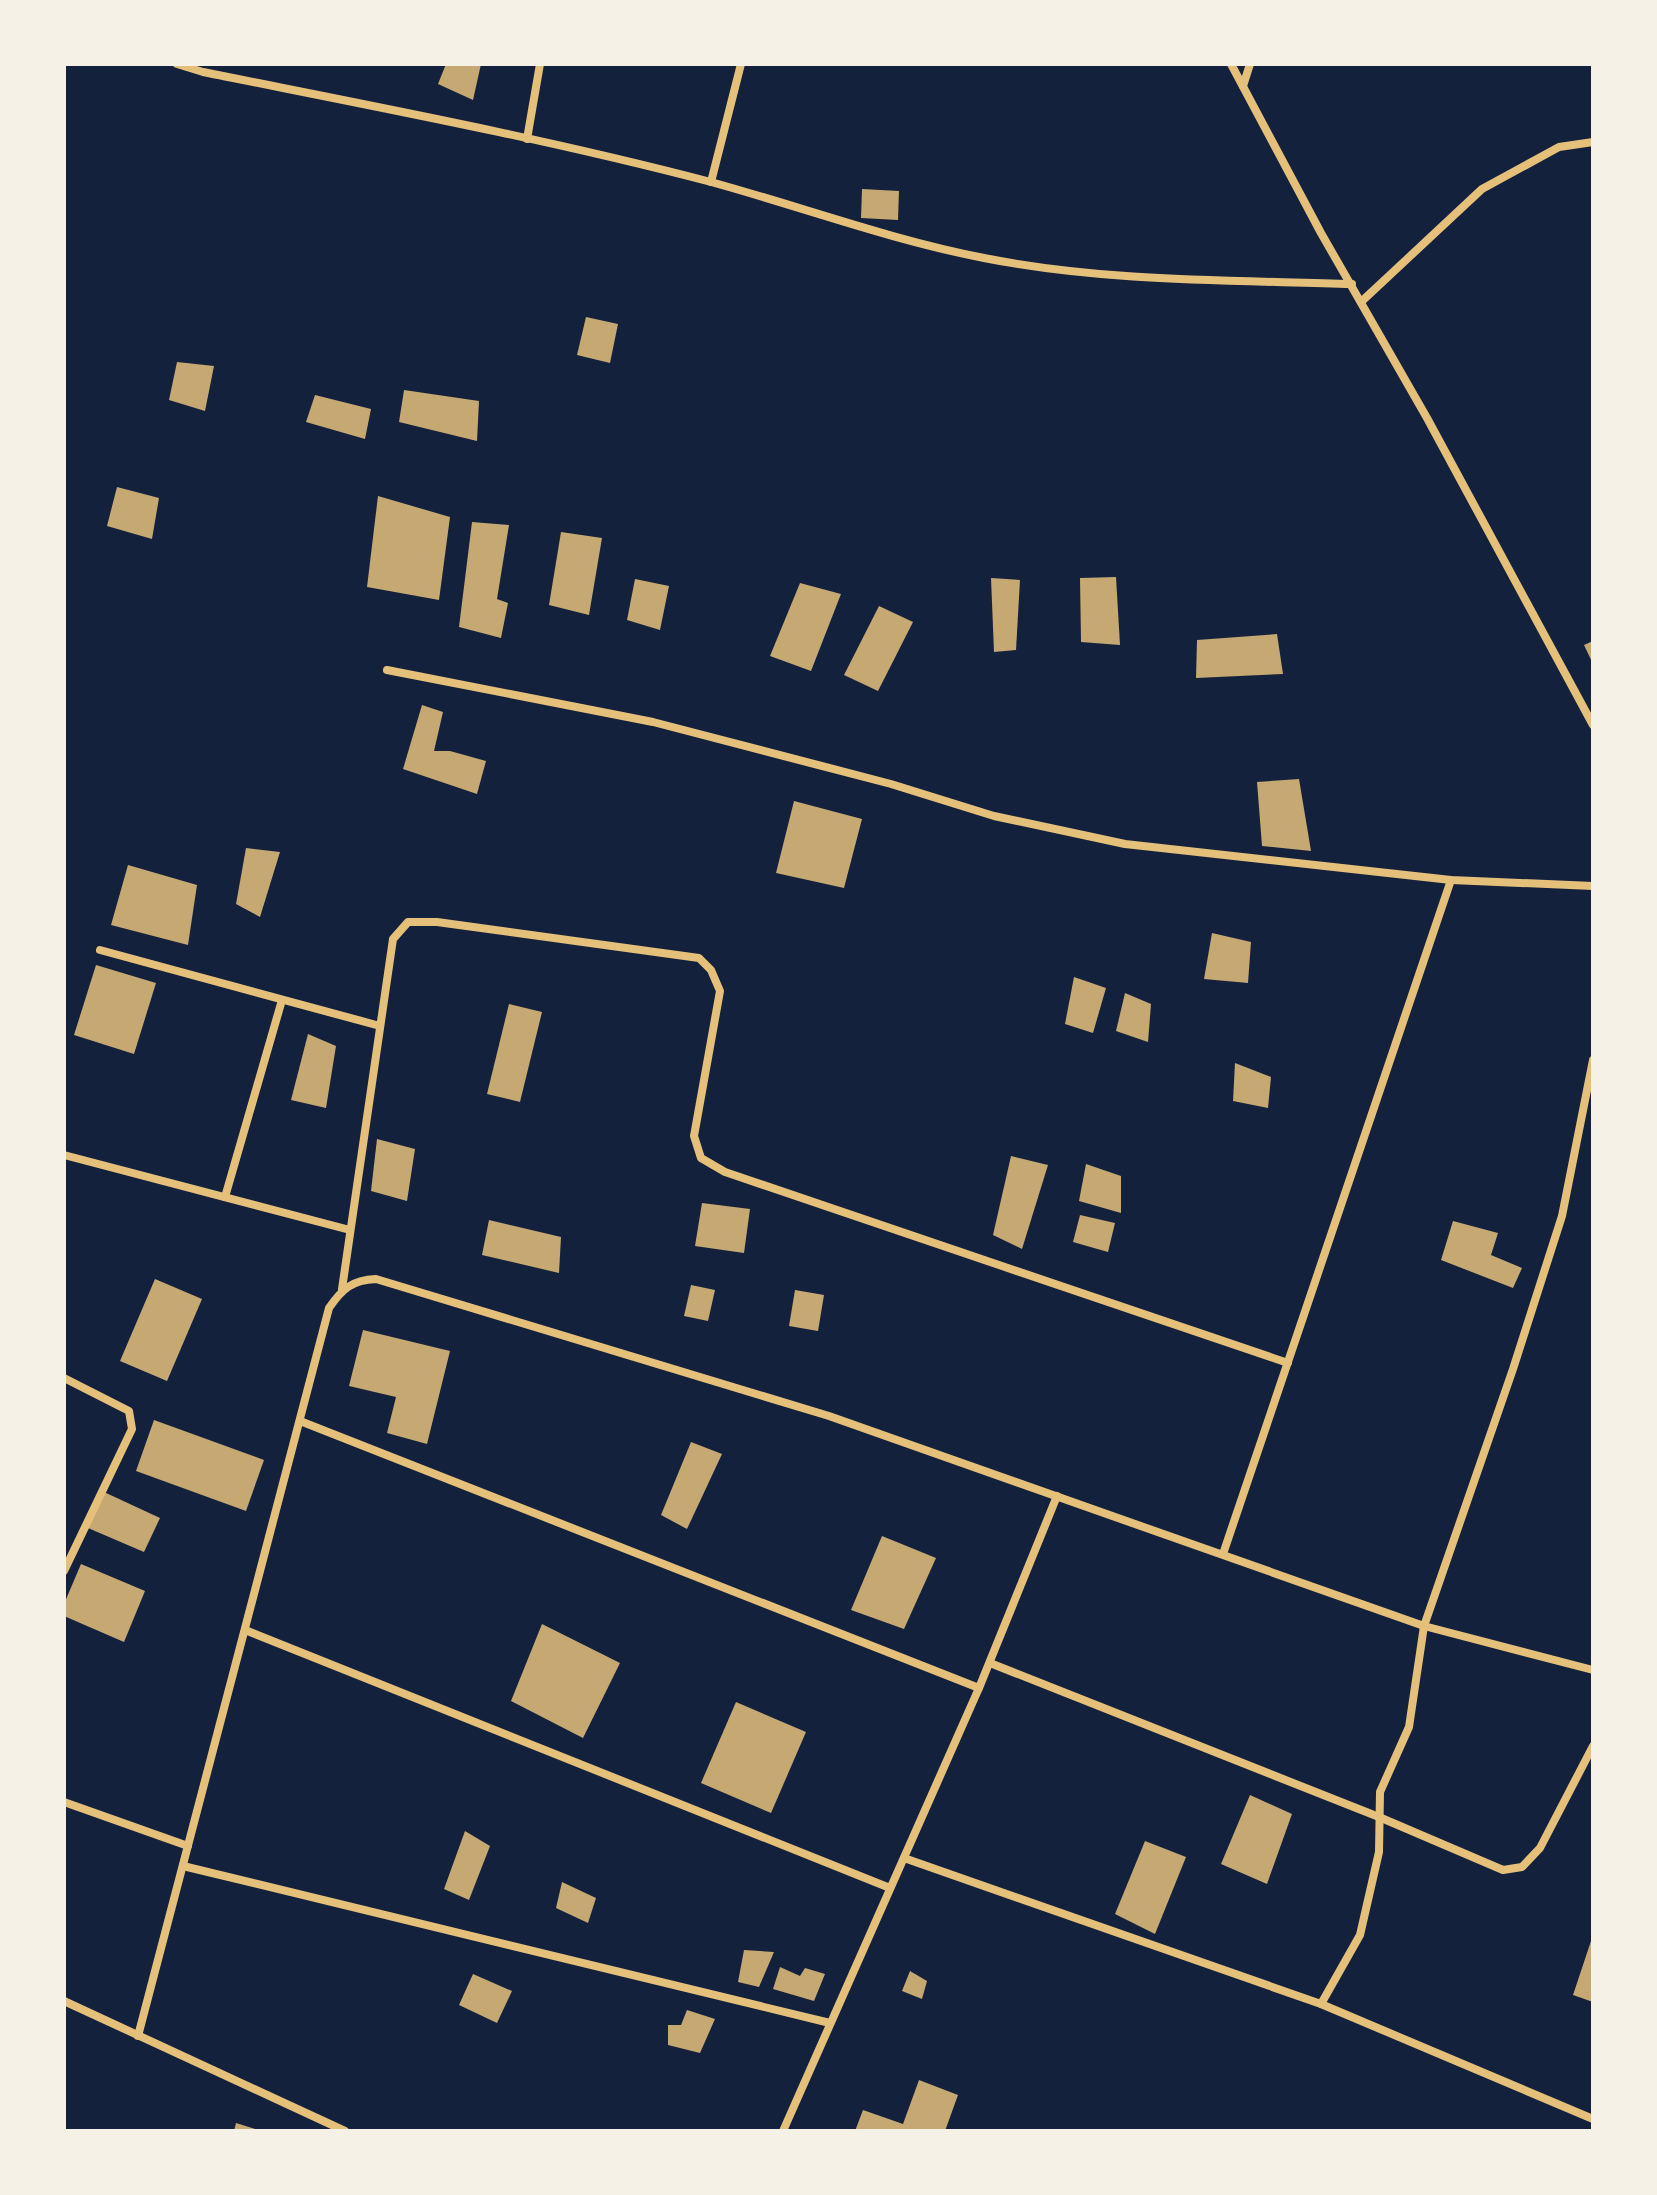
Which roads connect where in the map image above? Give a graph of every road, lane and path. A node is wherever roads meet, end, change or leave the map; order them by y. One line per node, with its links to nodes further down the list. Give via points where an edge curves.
1 (177, 64): 7 (street)
2 (540, 64): 7 (street)
3 (741, 64): 9 (street)
4 (1231, 64): 6 (street)
5 (1250, 64): 6 (street)
6 (1243, 86): 10 (street)
7 (527, 139): 9 (street)
8 (1593, 142): 11 (street, via 1559,147 1482,189)
9 (711, 182): 10 (street, via 984,258 1103,276)
10 (1352, 284): 11 (street)
11 (1361, 302): 13 (street)
12 (387, 670): 14 (street, via 653,722 994,816 1125,844)
13 (1593, 725)
14 (1451, 880): 15 (street); 24 (street)
15 (1593, 886)
16 (100, 950): 17 (street)
17 (282, 1000): 18 (street); 21 (street)
18 (380, 1026): 22 (street); 24 (street, via 393,939 408,922 699,958 720,991 694,1136 701,1158 725,1172)
19 (1593, 1060): 30 (street, via 1562,1216)
20 (64, 1155): 21 (street)
21 (225, 1197): 22 (street)
22 (350, 1230): 23 (street)
23 (342, 1289): 26 (street, via 329,1308); 27 (street, via 358,1280 376,1279 829,1416)
24 (1288, 1363): 28 (street)
25 (64, 1378): 29 (street, via 129,1411 132,1429)
26 (300, 1421): 31 (street); 34 (street)
27 (1057, 1496): 28 (street); 32 (street)
28 (1223, 1554): 30 (street)
29 (64, 1571)
30 (1424, 1626): 33 (street); 37 (street, via 1409,1727 1380,1792)
31 (245, 1630): 38 (street); 41 (street)
32 (990, 1663): 34 (street); 37 (street)
33 (1593, 1670)
34 (979, 1688): 39 (street)
35 (1593, 1746): 37 (street, via 1540,1848 1522,1867 1503,1870)
36 (64, 1802): 38 (street)
37 (1379, 1817): 43 (street, via 1379,1852 1360,1935)
38 (188, 1846): 40 (street)
39 (904, 1858): 41 (street); 43 (street)
40 (183, 1866): 44 (street); 45 (street)
41 (890, 1888): 44 (street)
42 (64, 2001): 45 (street)
43 (1321, 2004): 46 (street)
44 (830, 2023): 48 (street)
45 (138, 2036): 47 (street)
46 (1593, 2119)
47 (345, 2131)
48 (783, 2131)

